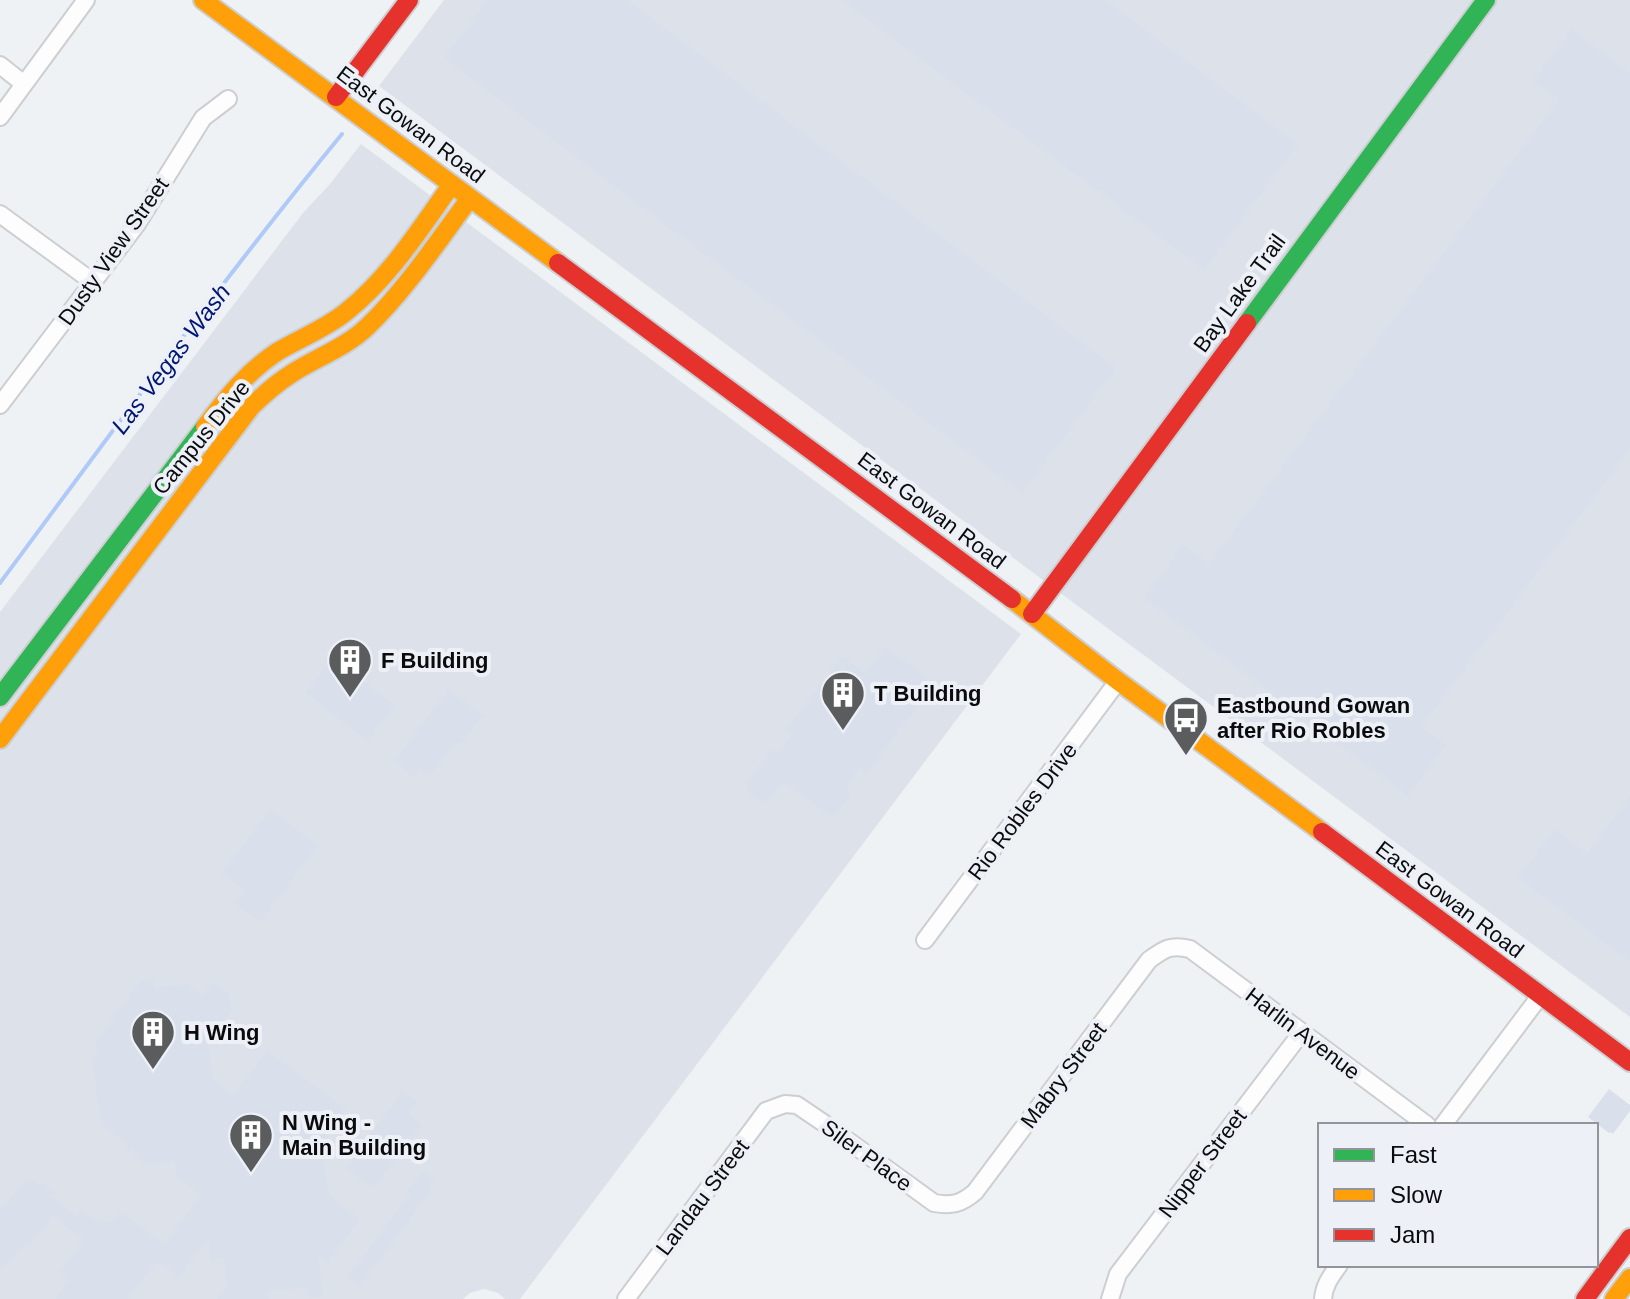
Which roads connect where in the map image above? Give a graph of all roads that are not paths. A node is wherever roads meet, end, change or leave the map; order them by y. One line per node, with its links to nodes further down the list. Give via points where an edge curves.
1 (86, 0): 6 (street)
2 (203, 0): 7 (street, East Gowan Road)
3 (409, 0): 7 (street)
4 (1486, 0): 17 (street, Bay Lake Trail)
5 (0, 65): 6 (street)
6 (24, 84): 9 (street)
7 (336, 97): 10 (street, East Gowan Road)
8 (228, 99): 13 (street, Dusty View Street, via 203,118 137,224)
9 (0, 117)
10 (452, 184): 11 (street, East Gowan Road); 15 (street, Campus Drive, via 360,300 330,324 273,355 233,389)
11 (470, 198): 16 (street, Campus Drive, via 366,328 292,373 251,407); 17 (street, East Gowan Road)
12 (0, 214): 13 (street)
13 (93, 282): 14 (street, Dusty View Street)
14 (0, 405)
15 (86, 583): 16 (street); 19 (street, Campus Drive)
16 (106, 598): 20 (street, Campus Drive)
17 (1032, 614): 18 (street, East Gowan Road)
18 (1118, 681): 21 (street, Rio Robles Drive); 23 (street, East Gowan Road)
19 (0, 697)
20 (0, 739)
21 (925, 940)
22 (1177, 946): 24 (street, Harlin Avenue, via 1190,949); 29 (street, Mabry Street, via 1149,960 975,1192)
23 (1540, 996): 25 (street, East Gowan Road); 28 (street)
24 (1302, 1032): 27 (street, Harlin Avenue); 34 (street, Nipper Street, via 1118,1274)
25 (1630, 1062)
26 (785, 1104): 29 (street, Siler Place, via 816,1117 934,1203); 33 (street, Landau Street, via 766,1111)
27 (1424, 1123)
28 (1445, 1123)
29 (950, 1206)
30 (1630, 1238): 36 (street)
31 (1337, 1267): 35 (street)
32 (1630, 1278): 37 (street)
33 (626, 1299)
34 (1110, 1299)
35 (1323, 1299)
36 (1585, 1299)
37 (1614, 1299)

